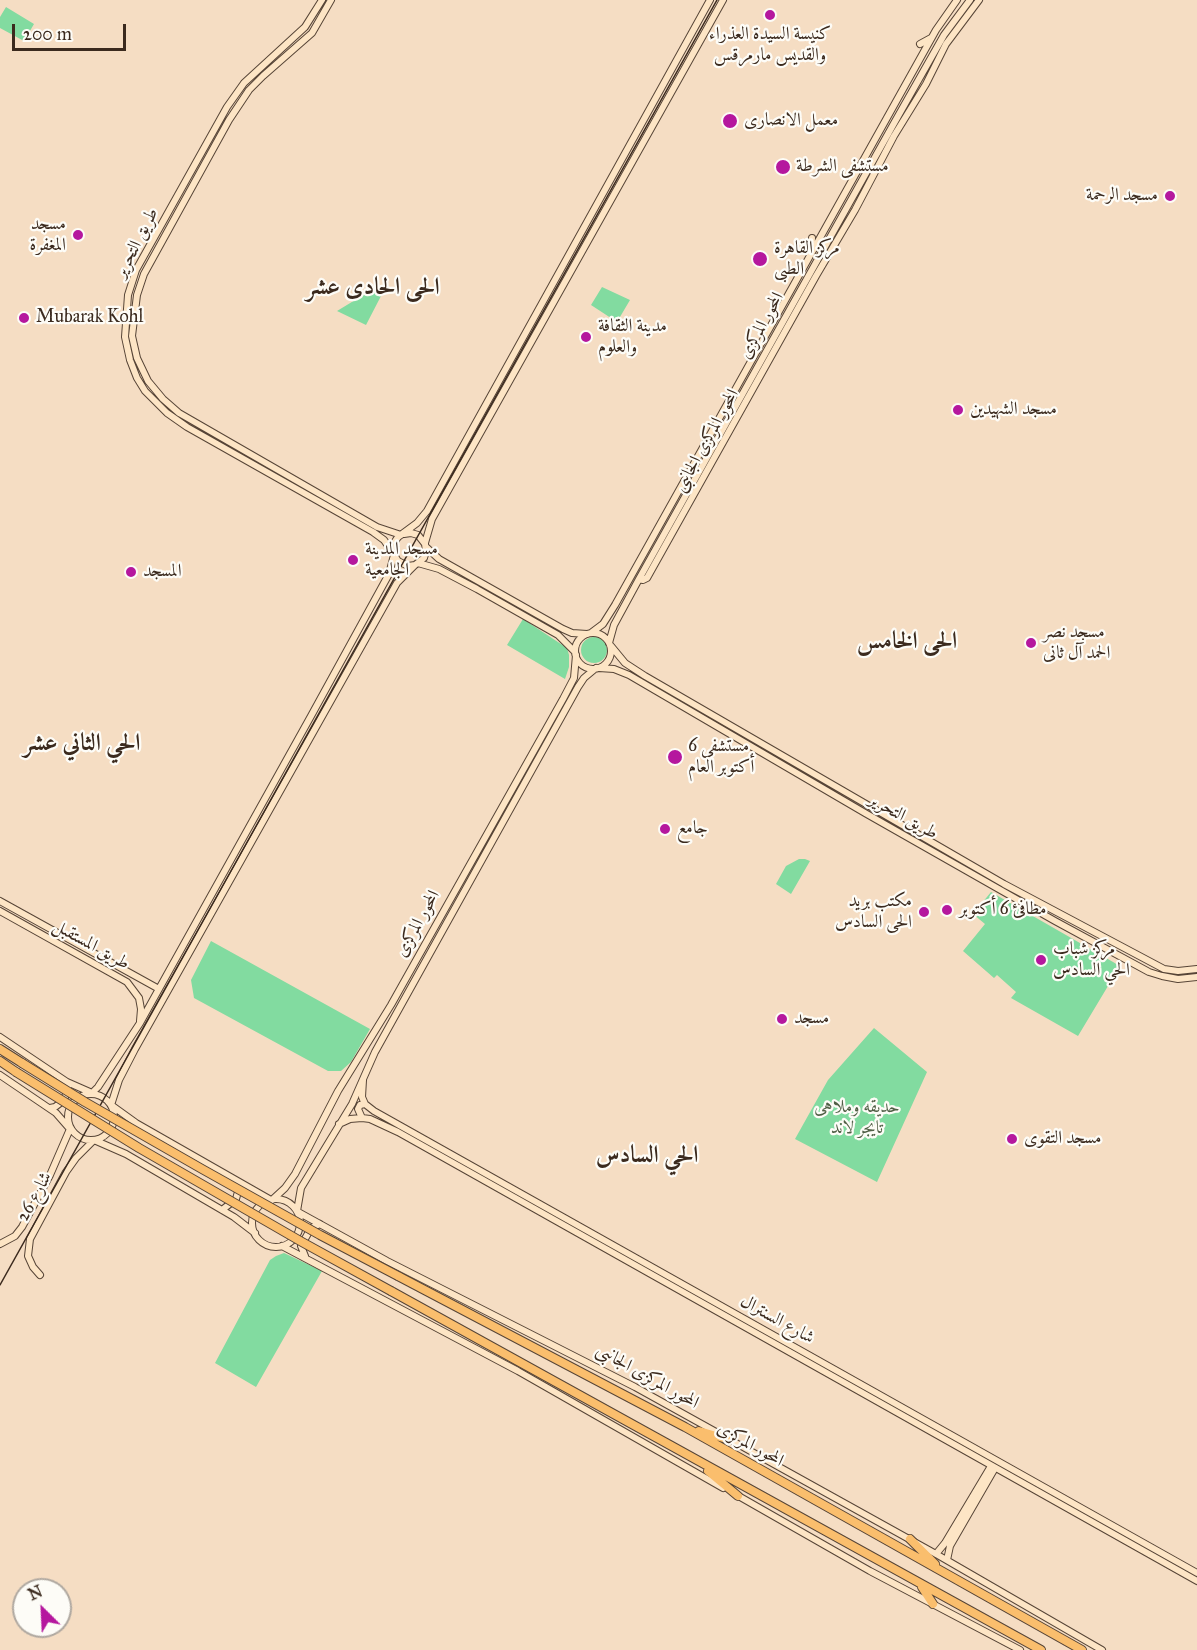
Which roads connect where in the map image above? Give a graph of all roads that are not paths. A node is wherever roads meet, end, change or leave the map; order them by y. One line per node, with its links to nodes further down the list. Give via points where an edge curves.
1 (322, 0): 29 (main road, طريق التحرير, via 305,27 234,95 142,259 128,294 126,348 141,385 173,418 373,532)
2 (332, 0): 27 (main road, طريق التحرير, via 312,33 263,76 220,136 140,283 133,325 134,347 152,387 192,421 377,527)
3 (710, 0): 12 (main road)
4 (723, 0): 13 (main road, via 677,89)
5 (957, 0): 8 (main road, المحور المركزى)
6 (970, 0): 10 (main road, المحور المركزى)
7 (979, 0): 11 (main road, المحور المركزى الجانبى, via 946,44)
8 (932, 37): 9 (main road); 17 (main road, المحور المركزى, via 825,222)
9 (920, 44)
10 (930, 58): 11 (main road); 15 (main road, المحور المركزى)
11 (926, 84): 14 (main road, المحور المركزى الجانبى)
12 (645, 116): 13 (main road); 27 (main road, via 427,511)
13 (655, 122): 28 (main road, via 432,519)
14 (848, 222): 15 (main road); 24 (main road, المحور المركزى الجانبى)
15 (836, 227): 18 (main road, المحور المركزى)
16 (812, 238): 17 (main road)
17 (812, 254): 19 (main road, المحور المركزى, via 766,328)
18 (775, 337): 19 (main road, via 768,342); 20 (main road, المحور المركزى)
19 (764, 338): 21 (main road, المحور المركزى)
20 (762, 358): 21 (main road, via 758,354); 23 (main road, المحور المركزى)
21 (751, 360): 22 (main road, المحور المركزى)
22 (713, 422): 23 (main road); 26 (main road, المحور المركزى)
23 (724, 428): 24 (main road, المحور المركزى)
24 (702, 475): 33 (main road, المحور المركزى الجانبى, via 647,578 639,579)
25 (659, 510): 26 (main road)
26 (661, 522): 31 (main road, المحور المركزى)
27 (402, 534): 28 (main road, via 418,535); 29 (main road, via 394,543)
28 (426, 546): 30 (main road, via 425,555); 32 (main road, via 439,560)
29 (394, 554): 30 (main road, via 404,565); 62 (main road, via 392,567)
30 (417, 564): 32 (main road); 48 (main road, via 397,583 337,698)
31 (626, 585): 33 (main road); 34 (main road, المحور المركزى, via 605,621)
32 (479, 586): 34 (main road, via 563,629); 36 (main road, via 558,635)
33 (633, 589): 35 (main road, via 613,629)
34 (589, 634): 35 (main road, via 602,635); 36 (main road, via 580,639)
35 (610, 645): 37 (main road, طريق التحرير); 38 (main road, via 608,661)
36 (576, 653): 38 (main road, via 584,666); 50 (main road, المحور المركزى, via 572,683 517,773)
37 (626, 664): 39 (main road); 44 (main road, طريق التحرير)
38 (598, 668): 39 (main road, طريق التحرير); 51 (main road, المحور المركزى, via 578,687)
39 (620, 672): 41 (main road, طريق التحرير)
40 (717, 734): 41 (main road)
41 (726, 734): 42 (main road, طريق التحرير)
42 (810, 782): 43 (main road); 45 (main road, طريق التحرير)
43 (801, 783)
44 (856, 800): 45 (main road); 46 (main road, طريق التحرير)
45 (851, 806): 47 (main road, طريق التحرير)
46 (868, 807): 47 (main road); 55 (main road, طريق التحرير)
47 (865, 813): 58 (main road, طريق التحرير)
48 (255, 836): 49 (main road); 69 (main road)
49 (262, 839)
50 (464, 874): 51 (main road); 52 (main road, المحور المركزى)
51 (472, 879): 53 (main road, المحور المركزى)
52 (455, 890): 53 (main road); 80 (main road, المحور المركزى, via 338,1091)
53 (463, 894): 70 (main road, المحور المركزى)
54 (0, 901): 62 (main road, طريق المستقبل)
55 (1052, 909): 57 (main road, طريق التحرير); 58 (main road)
56 (0, 911): 63 (main road, طريق المستقبل, via 127,982 139,998)
57 (1066, 916): 59 (main road, via 1061,919); 60 (main road, طريق التحرير, via 1171,970)
58 (1049, 917): 59 (main road, طريق التحرير)
59 (1062, 924): 61 (main road, طريق التحرير, via 1136,967 1178,979)
60 (1197, 969)
61 (1197, 977)
62 (159, 989): 63 (main road)
63 (140, 1023): 67 (main road)
64 (0, 1037): 71 (main road)
65 (0, 1048): 94 (highway, المحور المركزى, bridge, via 212,1175)
66 (0, 1061): 96 (highway, bridge, via 139,1148 302,1242)
67 (108, 1072): 69 (main road); 72 (main road)
68 (0, 1075): 75 (main road)
69 (119, 1080): 74 (main road)
70 (363, 1080): 73 (main road, via 361,1093); 77 (main road, المحور المركزى)
71 (67, 1082): 72 (main road); 75 (main road, via 64,1100)
72 (92, 1094): 74 (main road); 78 (main road, via 80,1096 70,1106)
73 (365, 1104): 76 (main road, via 358,1109); 103 (main road, شارع السنترال)
74 (111, 1105): 79 (main road, via 111,1127); 82 (main road)
75 (50, 1108): 78 (main road)
76 (362, 1118): 77 (main road); 97 (main road, شارع السنترال, via 398,1132)
77 (339, 1124): 81 (main road, المحور المركزى)
78 (70, 1129): 79 (main road, via 81,1138); 83 (main road, شارع 26)
79 (94, 1140): 85 (main road, شارع 26, via 68,1168); 86 (main road, via 126,1154)
80 (295, 1174): 81 (main road); 84 (main road, المحور المركزى)
81 (306, 1179): 87 (main road, المحور المركزى)
82 (239, 1183): 84 (main road); 86 (main road, via 236,1199)
83 (41, 1194): 85 (main road, via 43,1201); 90 (main road, شارع 26, via 18,1233)
84 (272, 1200): 87 (main road, via 288,1203); 89 (main road, via 256,1211)
85 (49, 1201): 93 (main road, شارع 26, via 28,1246 30,1262)
86 (222, 1210): 89 (main road)
87 (297, 1212): 88 (main road, المحور المركزى الجانبى); 91 (main road, via 298,1233)
88 (320, 1224): 92 (main road, via 311,1228 302,1246); 95 (main road, المحور المركزى الجانبى)
89 (255, 1233): 91 (main road, via 266,1244)
90 (0, 1244)
91 (282, 1246): 92 (main road)
92 (306, 1257): 98 (main road)
93 (40, 1275)
94 (685, 1427): 95 (highway); 102 (highway, المحور المركزى)
95 (730, 1440): 99 (main road, المحور المركزى الجانبى)
96 (694, 1459): 98 (highway); 105 (highway)
97 (993, 1467): 100 (main road); 101 (main road, via 950,1546); 104 (main road, شارع السنترال)
98 (738, 1496): 106 (main road)
99 (910, 1539): 100 (main road, المحور المركزى الجانبى); 102 (highway)
100 (936, 1554): 101 (main road, المحور المركزى الجانبى)
101 (947, 1560): 110 (main road, المحور المركزى الجانبى)
102 (942, 1571): 109 (highway, المحور المركزى)
103 (1197, 1573)
104 (1197, 1581)
105 (920, 1585): 106 (highway); 108 (highway)
106 (933, 1604): 107 (main road)
107 (1020, 1650)
108 (1041, 1650)
109 (1083, 1650)
110 (1102, 1650)

